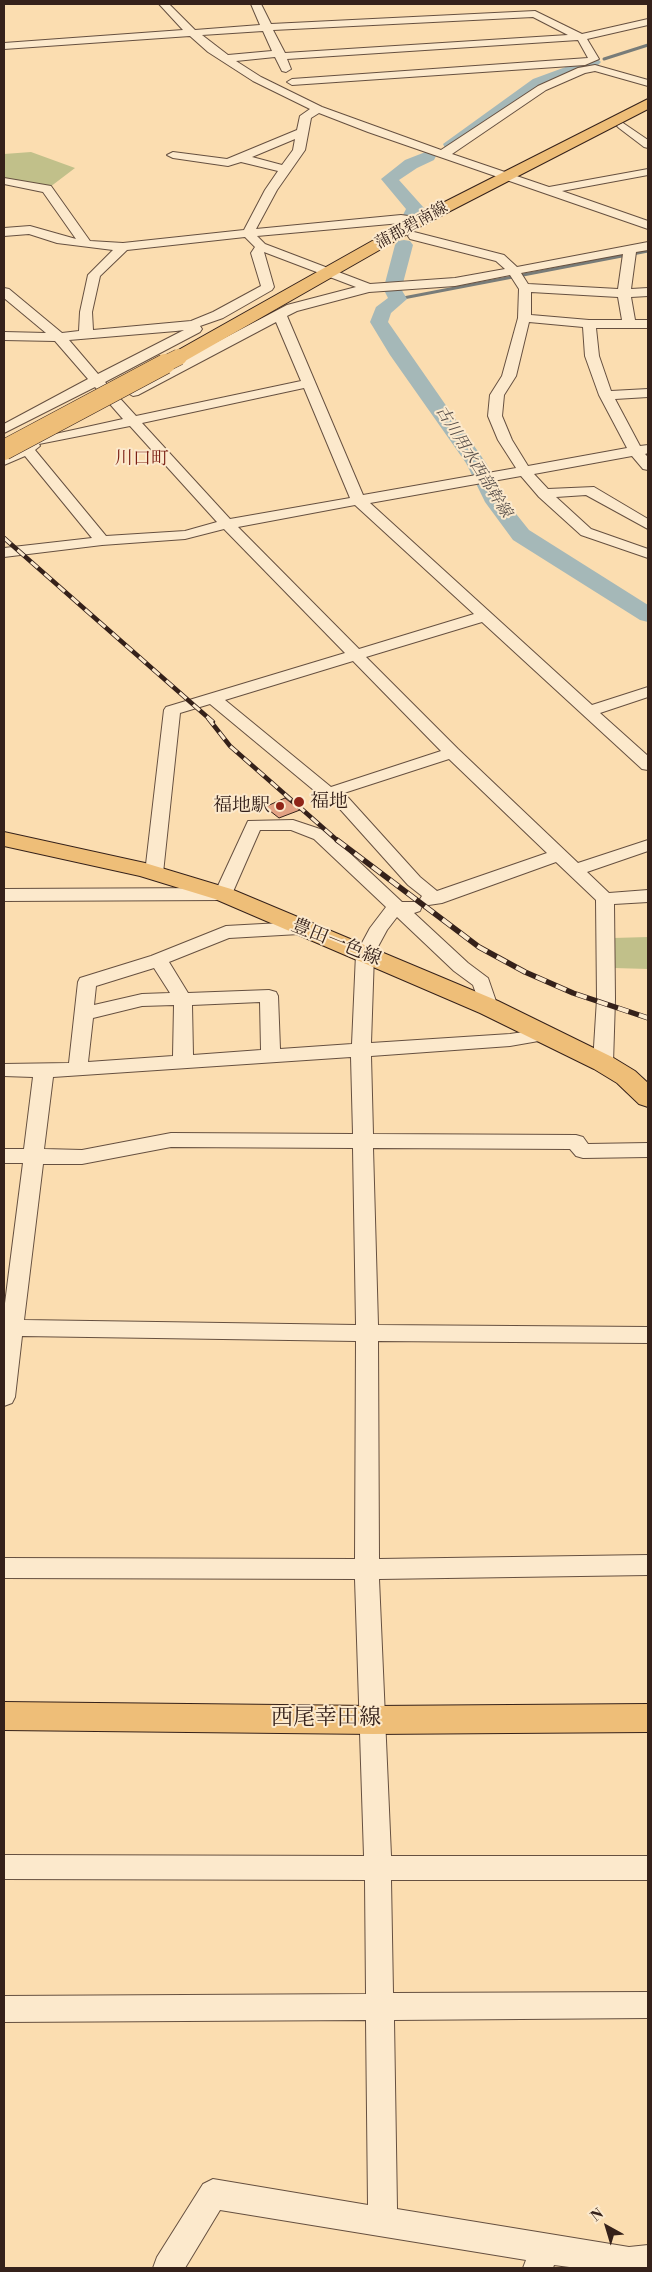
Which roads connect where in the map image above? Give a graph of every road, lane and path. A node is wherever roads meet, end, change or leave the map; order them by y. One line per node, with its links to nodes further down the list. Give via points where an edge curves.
1 (164, 4): 8 (street)
2 (256, 4): 7 (street)
3 (529, 4): 5 (street)
4 (546, 7): 5 (street)
5 (535, 14): 7 (street); 9 (street)
6 (648, 22): 9 (street)
7 (266, 28): 8 (street); 11 (street)
8 (192, 33): 10 (street); 12 (street)
9 (581, 37): 11 (street); 13 (street, via 594,59)
10 (4, 46)
11 (281, 55): 12 (street); 13 (street)
12 (225, 59): 15 (street)
13 (292, 82): 15 (street)
14 (648, 83): 22 (street, via 594,68 582,70 542,88)
15 (280, 91): 17 (street)
16 (648, 103): 27 (main road, 蒲郡碧南線)
17 (318, 109): 20 (street, via 306,116); 22 (street)
18 (648, 113): 19 (main road, 蒲郡碧南線)
19 (623, 126): 21 (street); 27 (main road, 蒲郡碧南線)
20 (303, 132): 24 (street); 25 (street, via 299,150)
21 (646, 141)
22 (443, 154): 27 (street)
23 (172, 156): 24 (street, via 228,164)
24 (242, 158): 25 (street)
25 (286, 170): 33 (street)
26 (648, 172): 29 (street)
27 (512, 178): 29 (street); 31 (main road, 蒲郡碧南線)
28 (4, 181): 34 (street, via 47,188)
29 (549, 190): 30 (street)
30 (648, 224)
31 (417, 229): 33 (street, via 401,219); 39 (main road, 蒲郡碧南線); 40 (street, via 500,258)
32 (4, 232): 34 (street, via 30,230)
33 (248, 232): 36 (street); 37 (street)
34 (86, 244): 36 (street)
35 (648, 246): 38 (street)
36 (123, 247): 51 (street, via 94,275 86,312)
37 (261, 247): 39 (street); 47 (street, via 257,253 268,287 218,315)
38 (630, 252): 40 (street); 44 (street)
39 (333, 274): 41 (street); 64 (main road, 蒲郡碧南線, bridge)
40 (517, 277): 41 (street); 44 (street); 46 (street)
41 (369, 288): 45 (street, via 292,308)
42 (4, 292): 53 (street)
43 (648, 292): 44 (street)
44 (624, 293): 50 (street)
45 (280, 315): 55 (street); 58 (street)
46 (524, 318): 48 (street); 67 (street, via 509,376 497,395 494,416)
47 (194, 324): 51 (street); 54 (street, via 196,328 187,334)
48 (589, 324): 50 (street); 57 (street, via 592,356)
49 (648, 324): 50 (street)
50 (629, 325)
51 (86, 333): 53 (street)
52 (4, 336): 53 (street)
53 (59, 337): 54 (street)
54 (97, 381): 58 (street); 60 (street)
55 (309, 383): 59 (street); 69 (street)
56 (648, 393): 57 (street)
57 (606, 395): 63 (street)
58 (114, 402): 59 (street); 61 (street)
59 (132, 421): 61 (street); 70 (street)
60 (5, 425): 62 (street)
61 (42, 441): 62 (street)
62 (26, 449): 65 (street); 72 (street)
63 (642, 449): 66 (street); 67 (street)
64 (4, 450)
65 (4, 462)
66 (648, 466)
67 (525, 472): 68 (street); 69 (street)
68 (544, 494): 71 (street, via 589,490); 74 (street, via 586,532)
69 (358, 500): 70 (street); 75 (street)
70 (227, 524): 72 (street, via 185,535); 76 (street)
71 (648, 525)
72 (102, 541): 73 (street)
73 (4, 553)
74 (648, 554)
75 (485, 616): 76 (street); 79 (street)
76 (357, 656): 78 (street); 80 (street)
77 (648, 692): 79 (street)
78 (213, 698): 82 (street, via 328,793); 87 (street, via 172,710)
79 (589, 711): 81 (street)
80 (452, 753): 82 (street); 85 (street)
81 (648, 765)
82 (333, 791): 92 (street, via 414,881)
83 (4, 838): 87 (main road, 豊田一色線)
84 (648, 845): 86 (street)
85 (559, 856): 86 (street); 92 (street)
86 (576, 870): 91 (street)
87 (154, 873): 88 (main road, 豊田一色線)
88 (223, 894): 89 (street); 92 (street, via 254,825 293,824 320,835); 93 (main road, 豊田一色線)
89 (4, 895)
90 (648, 896): 91 (street)
91 (605, 900): 103 (street)
92 (419, 904): 94 (street, via 392,911); 97 (street, via 461,967 481,982)
93 (299, 928): 94 (main road, 豊田一色線); 95 (street, via 226,932)
94 (365, 954): 97 (main road, 豊田一色線); 100 (street)
95 (158, 960): 96 (street); 98 (street, via 87,982)
96 (183, 999): 98 (street, via 142,1000); 101 (street, via 269,996); 102 (street)
97 (488, 1007): 99 (main road, 豊田一色線)
98 (83, 1014): 104 (street)
99 (543, 1035): 100 (street); 103 (main road, 豊田一色線)
100 (360, 1050): 101 (street); 108 (street)
101 (271, 1056): 102 (street)
102 (183, 1062): 104 (street)
103 (604, 1063): 107 (main road, 豊田一色線, via 626,1077)
104 (78, 1068): 106 (street)
105 (4, 1070): 106 (street)
106 (44, 1071): 111 (street)
107 (648, 1098)
108 (363, 1140): 109 (street, via 576,1142 583,1151); 111 (street, via 171,1140 82,1157); 113 (street)
109 (648, 1150)
110 (4, 1156): 111 (street)
111 (33, 1156): 112 (street)
112 (8, 1328): 113 (street); 115 (street)
113 (367, 1333): 114 (street); 118 (street)
114 (648, 1334)
115 (4, 1397)
116 (648, 1565): 118 (street)
117 (4, 1568): 118 (street)
118 (367, 1569): 121 (street)
119 (4, 1716): 121 (main road, 西尾幸田線)
120 (648, 1718): 121 (main road, 西尾幸田線)
121 (373, 1720): 123 (street)
122 (4, 1867): 123 (street)
123 (378, 1868): 124 (street); 125 (street)
124 (648, 1868)
125 (380, 2005): 126 (street); 127 (street); 128 (street)
126 (648, 2005)
127 (4, 2009)
128 (383, 2220): 129 (street); 131 (street, via 213,2194)
129 (542, 2258): 130 (street)
130 (648, 2260)
131 (168, 2268)

